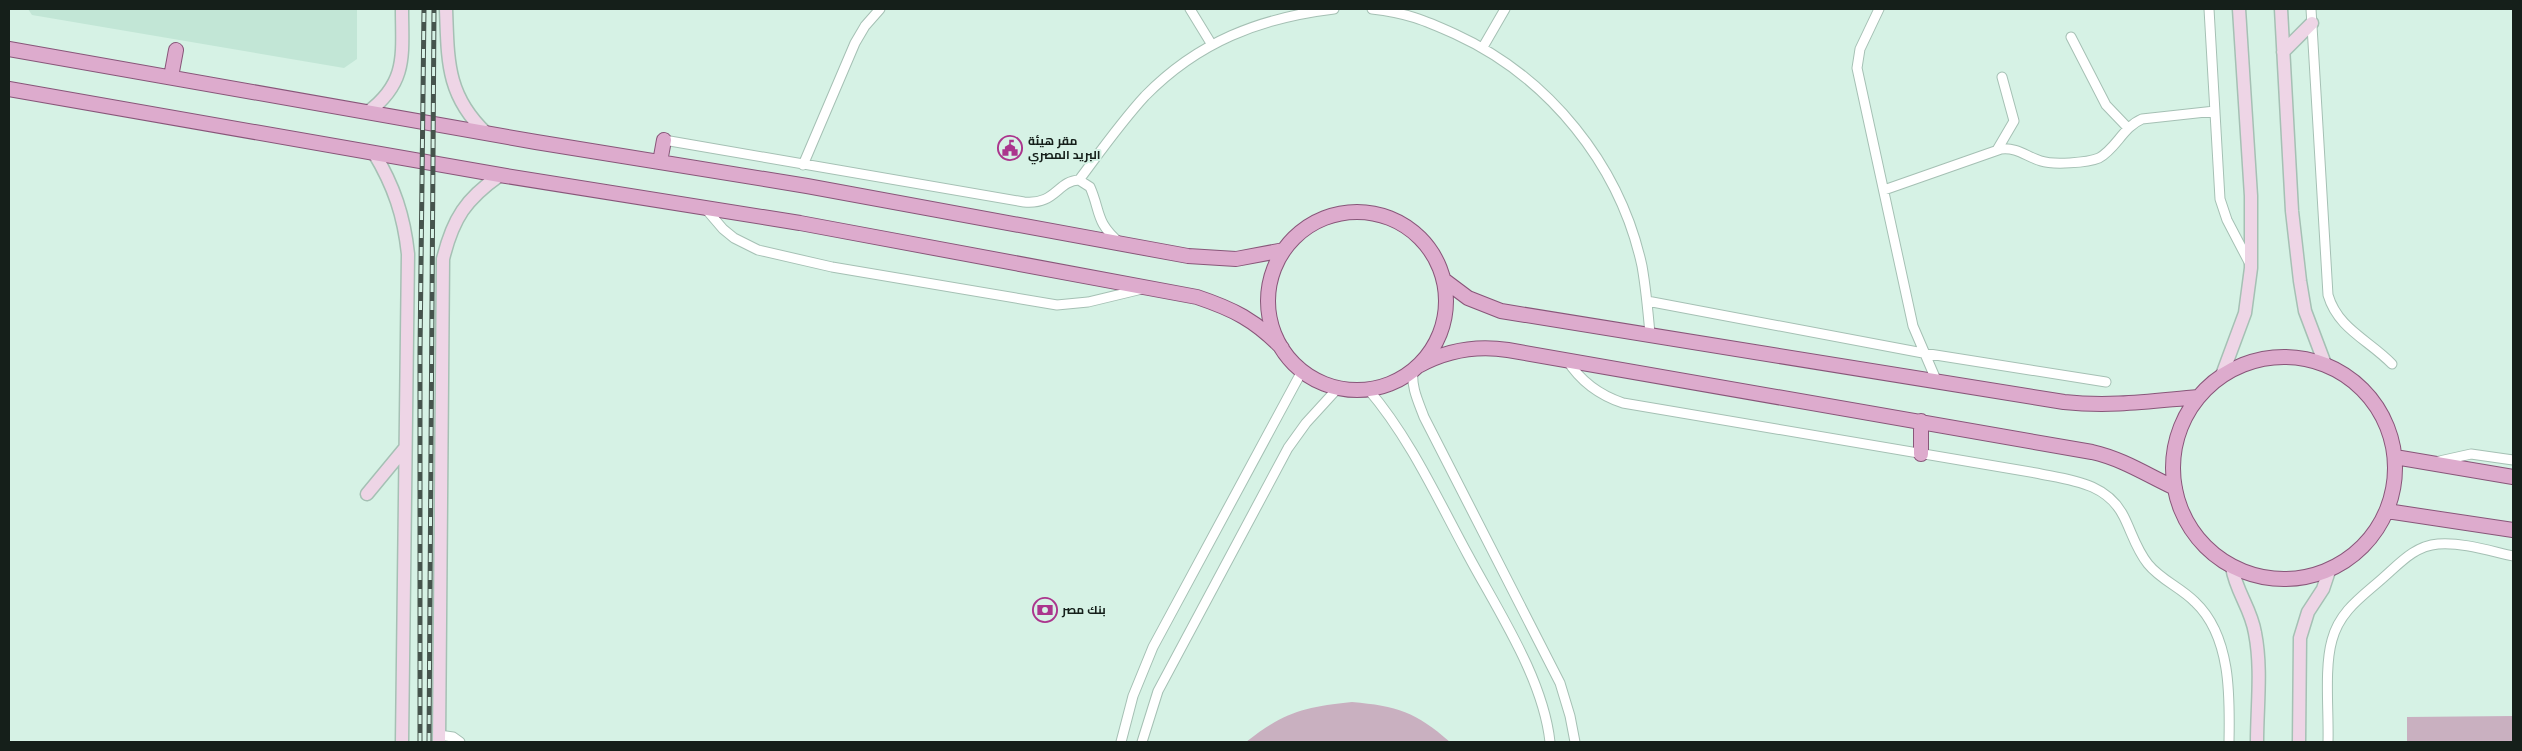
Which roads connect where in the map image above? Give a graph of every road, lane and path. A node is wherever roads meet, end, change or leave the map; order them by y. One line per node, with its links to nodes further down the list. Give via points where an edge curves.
1 (402, 9): 25 (street, via 399,77 386,98)
2 (446, 9): 27 (street, via 448,67 452,82 465,110)
3 (880, 9): 32 (street, via 864,26 855,43)
4 (1190, 9): 16 (street)
5 (1334, 9): 16 (street, via 1274,19)
6 (1372, 9): 13 (street)
7 (1506, 9): 17 (street)
8 (1879, 9): 35 (street, via 1862,43 1857,62)
9 (2209, 9): 24 (street)
10 (2240, 9): 39 (street, via 2251,196)
11 (2281, 9): 20 (street)
12 (2311, 9): 14 (street)
13 (1414, 12): 17 (street)
14 (2312, 23): 20 (street); 48 (street, via 2328,295 2343,324)
15 (2071, 37): 26 (street, via 2106,105)
16 (1212, 45): 34 (street, via 1167,76 1144,97)
17 (1483, 47): 42 (street, via 1511,66 1556,106 1603,169 1632,232)
18 (9, 49): 22 (main road)
19 (176, 50): 22 (main road)
20 (2283, 52): 47 (street, via 2292,211 2300,281 2305,311)
21 (2002, 76): 29 (street, via 2014,119)
22 (171, 77): 25 (main road)
23 (9, 89): 30 (main road)
24 (2215, 111): 26 (street, via 2147,118); 39 (street, via 2222,206)
25 (368, 112): 27 (main road)
26 (2128, 128): 29 (street, via 2104,154 2094,159 2046,163 2014,149)
27 (486, 133): 31 (main road)
28 (664, 140): 31 (main road); 32 (street)
29 (1997, 150): 35 (street)
30 (374, 153): 33 (main road); 58 (street, via 399,201 406,227)
31 (660, 162): 37 (main road)
32 (803, 164): 34 (street, via 1030,202 1048,199 1070,182)
33 (500, 175): 36 (main road); 72 (street, via 478,190 461,210 449,233 443,258)
34 (1079, 180): 37 (street, via 1090,187 1100,218)
35 (1884, 190): 45 (street, via 1913,326)
36 (705, 208): 41 (main road); 41 (street, via 723,229 745,245 832,267 1057,305 1088,302)
37 (1120, 243): 38 (main road, via 1212,258 1244,258)
38 (1284, 250): 40 (main road, via 1301,231 1323,218 1348,212 1374,213 1398,221 1419,236 1435,256); 44 (main road, via 1273,274 1268,299 1272,325)
39 (2251, 268): 51 (street, via 2245,313)
40 (1444, 280): 43 (main road, via 1468,298 1490,308); 49 (main road, via 1446,304 1442,326 1433,348)
41 (1146, 288): 44 (main road, via 1197,297 1223,306 1264,330)
42 (1647, 302): 43 (street); 45 (street)
43 (1650, 334): 52 (main road)
44 (1282, 348): 50 (main road)
45 (1923, 353): 52 (street); 53 (street)
46 (1567, 360): 49 (main road, via 1496,348 1472,348 1445,353); 57 (main road); 59 (street, via 1592,388 1624,403)
47 (2325, 364): 51 (main road, via 2283,356 2241,365); 60 (main road, via 2365,392 2380,411)
48 (2392, 364)
49 (1416, 368): 55 (main road, via 1384,386); 79 (street, via 1412,379 1424,417 1560,684)
50 (1302, 370): 54 (main road); 71 (street, via 1173,607 1142,671)
51 (2222, 375): 56 (main road)
52 (1936, 382): 56 (main road, via 2096,405 2128,405)
53 (2106, 382)
54 (1338, 388): 55 (main road); 77 (street, via 1306,422 1288,448 1158,690)
55 (1368, 389): 78 (street, via 1402,432 1518,649 1543,710)
56 (2198, 397): 64 (main road, via 2176,440)
57 (1921, 421): 59 (main road); 64 (main road, via 2112,456)
58 (405, 448): 65 (street); 73 (street)
59 (1921, 454): 80 (street, via 2083,482 2111,499 2121,512 2142,557 2159,576 2195,602 2215,629 2224,662)
60 (2395, 457): 62 (main road); 66 (main road, via 2394,485)
61 (2513, 460): 62 (street, via 2471,454)
62 (2434, 462): 63 (main road)
63 (2513, 477)
64 (2175, 488): 69 (main road, via 2186,520 2205,547)
65 (367, 494)
66 (2387, 511): 67 (main road); 70 (main road, via 2364,546)
67 (2513, 530)
68 (2513, 556): 83 (street, via 2454,544 2430,545 2408,555 2356,600 2341,618 2332,639)
69 (2232, 568): 70 (main road, via 2270,579 2289,580); 81 (street, via 2235,586 2248,608 2255,632)
70 (2329, 571): 82 (street, via 2323,589 2308,612 2300,638)
71 (1125, 722): 75 (street); 76 (street)
72 (439, 739): 74 (street, via 453,737)
73 (402, 742)
74 (460, 742)
75 (1115, 742)
76 (1121, 742)
77 (1142, 742)
78 (1550, 742)
79 (1575, 742)
80 (2229, 742)
81 (2257, 742)
82 (2299, 742)
83 (2328, 742)

